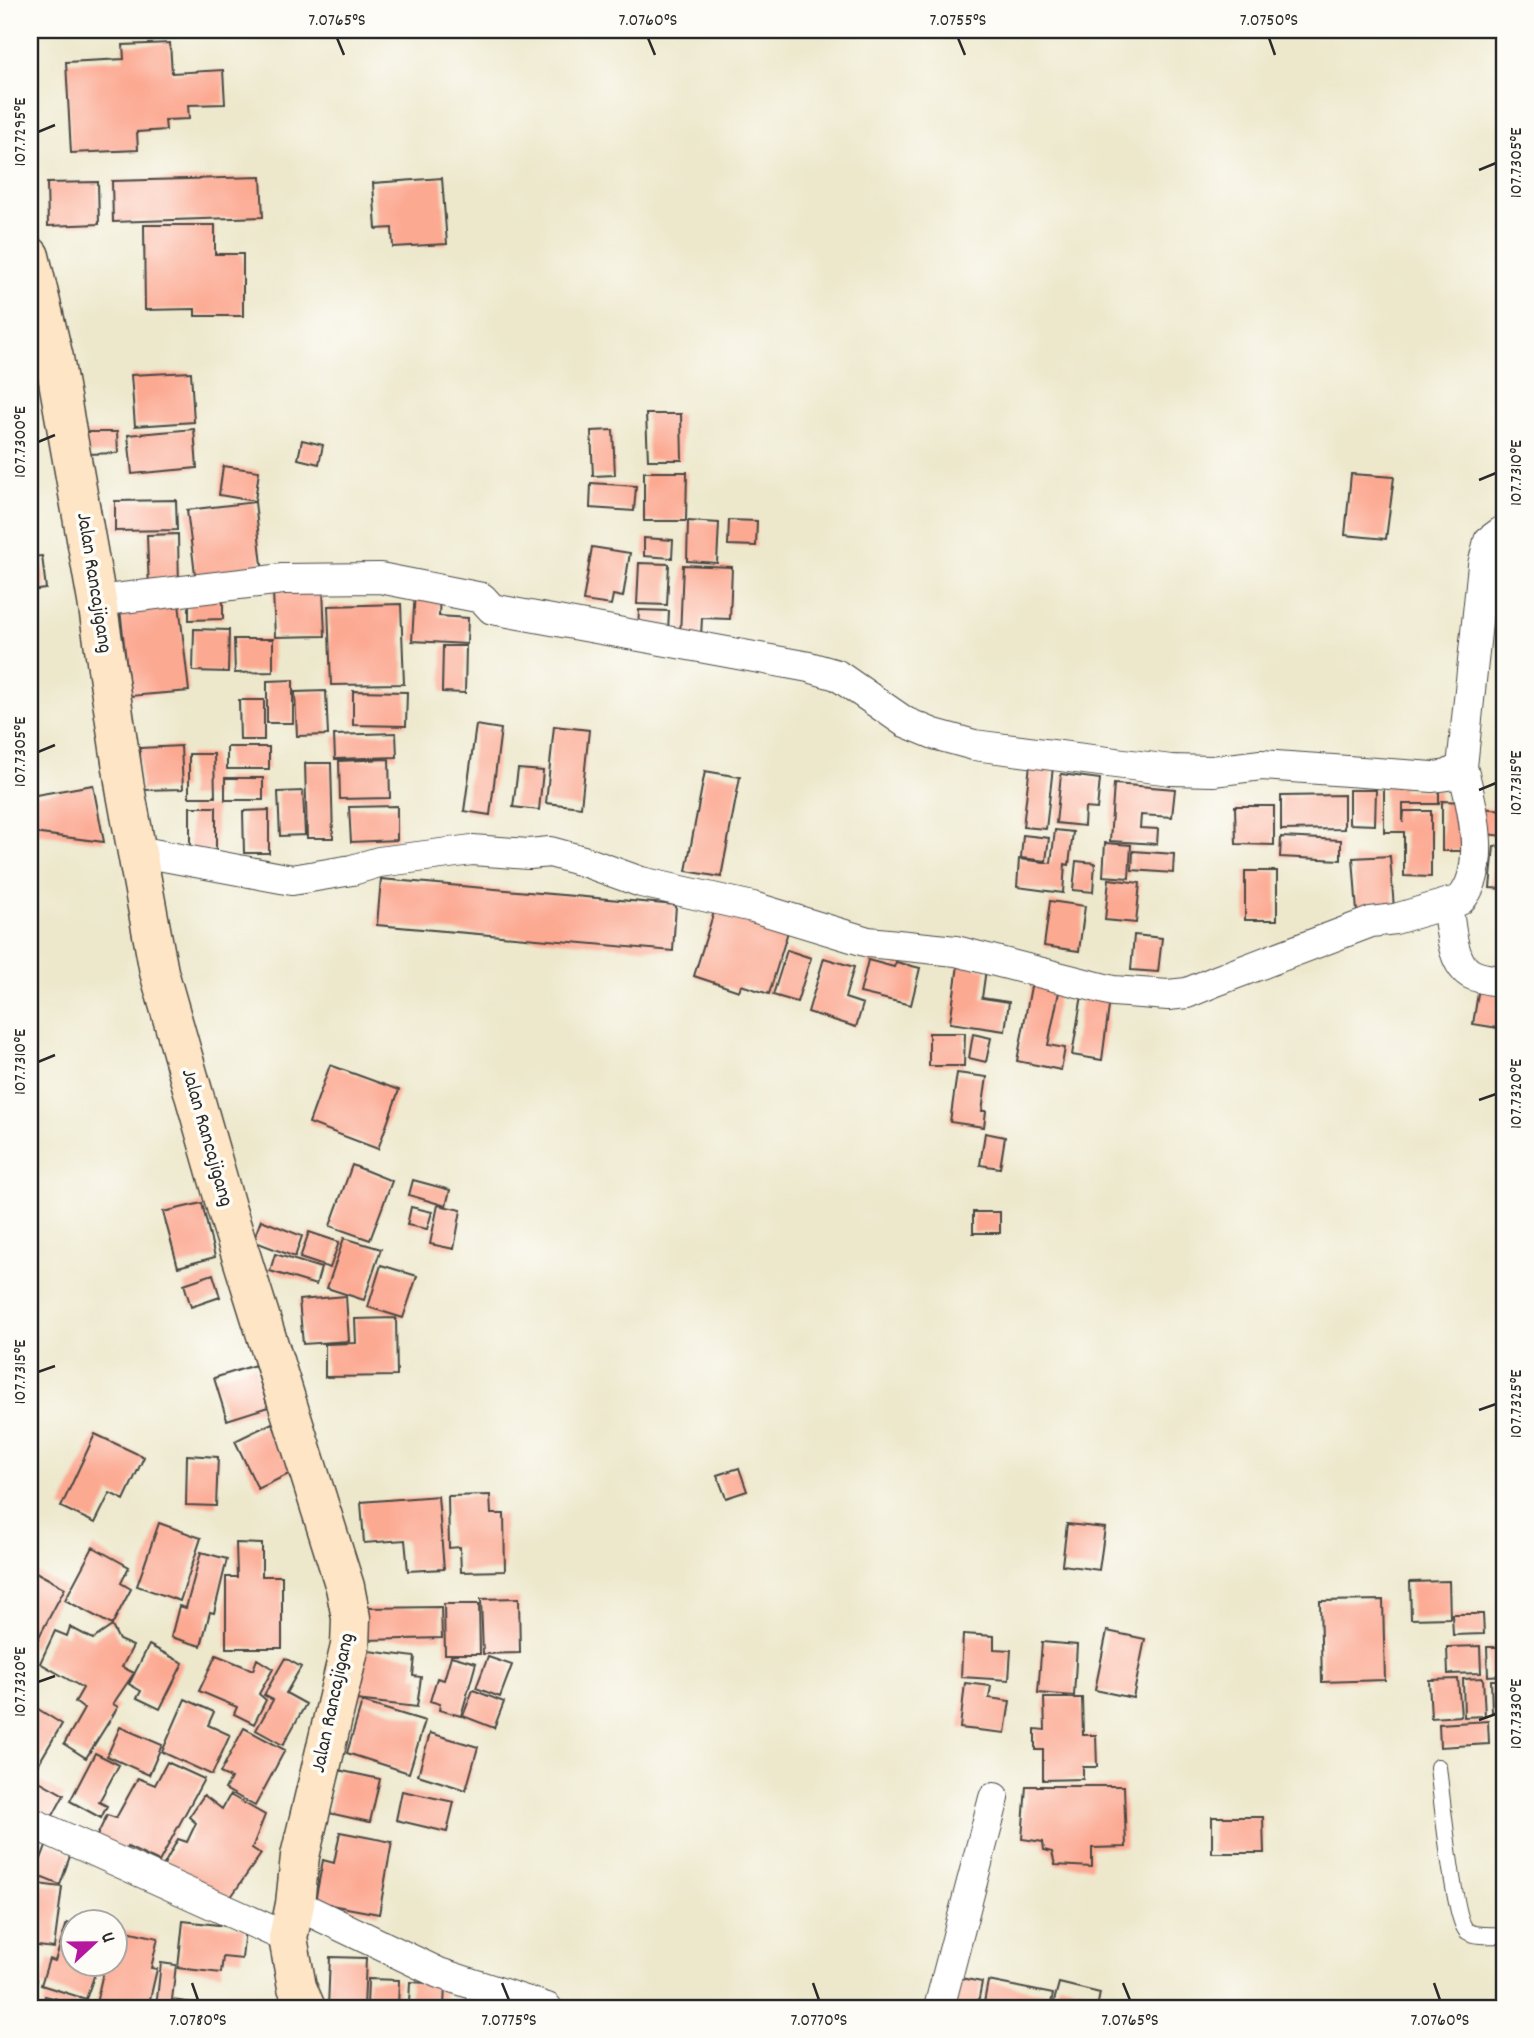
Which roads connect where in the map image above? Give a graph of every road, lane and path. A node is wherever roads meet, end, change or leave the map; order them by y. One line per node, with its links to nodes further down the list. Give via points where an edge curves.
1 (30, 256): 3 (main road, Jalan Rancajigang, via 54,358)
2 (1504, 530): 4 (street, via 1489,541 1483,565)
3 (97, 601): 4 (street, via 283,579 380,578 482,598 492,609 809,667 837,675 905,722 975,745 1171,770 1261,765 1433,777); 5 (main road, Jalan Rancajigang)
4 (1462, 767): 6 (street, via 1473,808 1473,867 1466,893)
5 (137, 851): 6 (street, via 292,880 472,850 550,852 641,882 753,907 868,942 956,951 1113,991 1168,995 1201,989 1371,922); 11 (main road, Jalan Rancajigang, via 163,984 351,1618 350,1646 300,1856)
6 (1447, 905): 7 (street, via 1463,967 1471,974)
7 (1504, 982)
8 (1438, 1767): 12 (lane, via 1460,1920 1475,1934)
9 (994, 1798): 15 (street)
10 (30, 1822): 11 (street)
11 (291, 1921): 13 (main road, Jalan Rancajigang, via 297,1987); 14 (street)
12 (1504, 1936)
13 (306, 2008)
14 (547, 2008)
15 (939, 2008)

